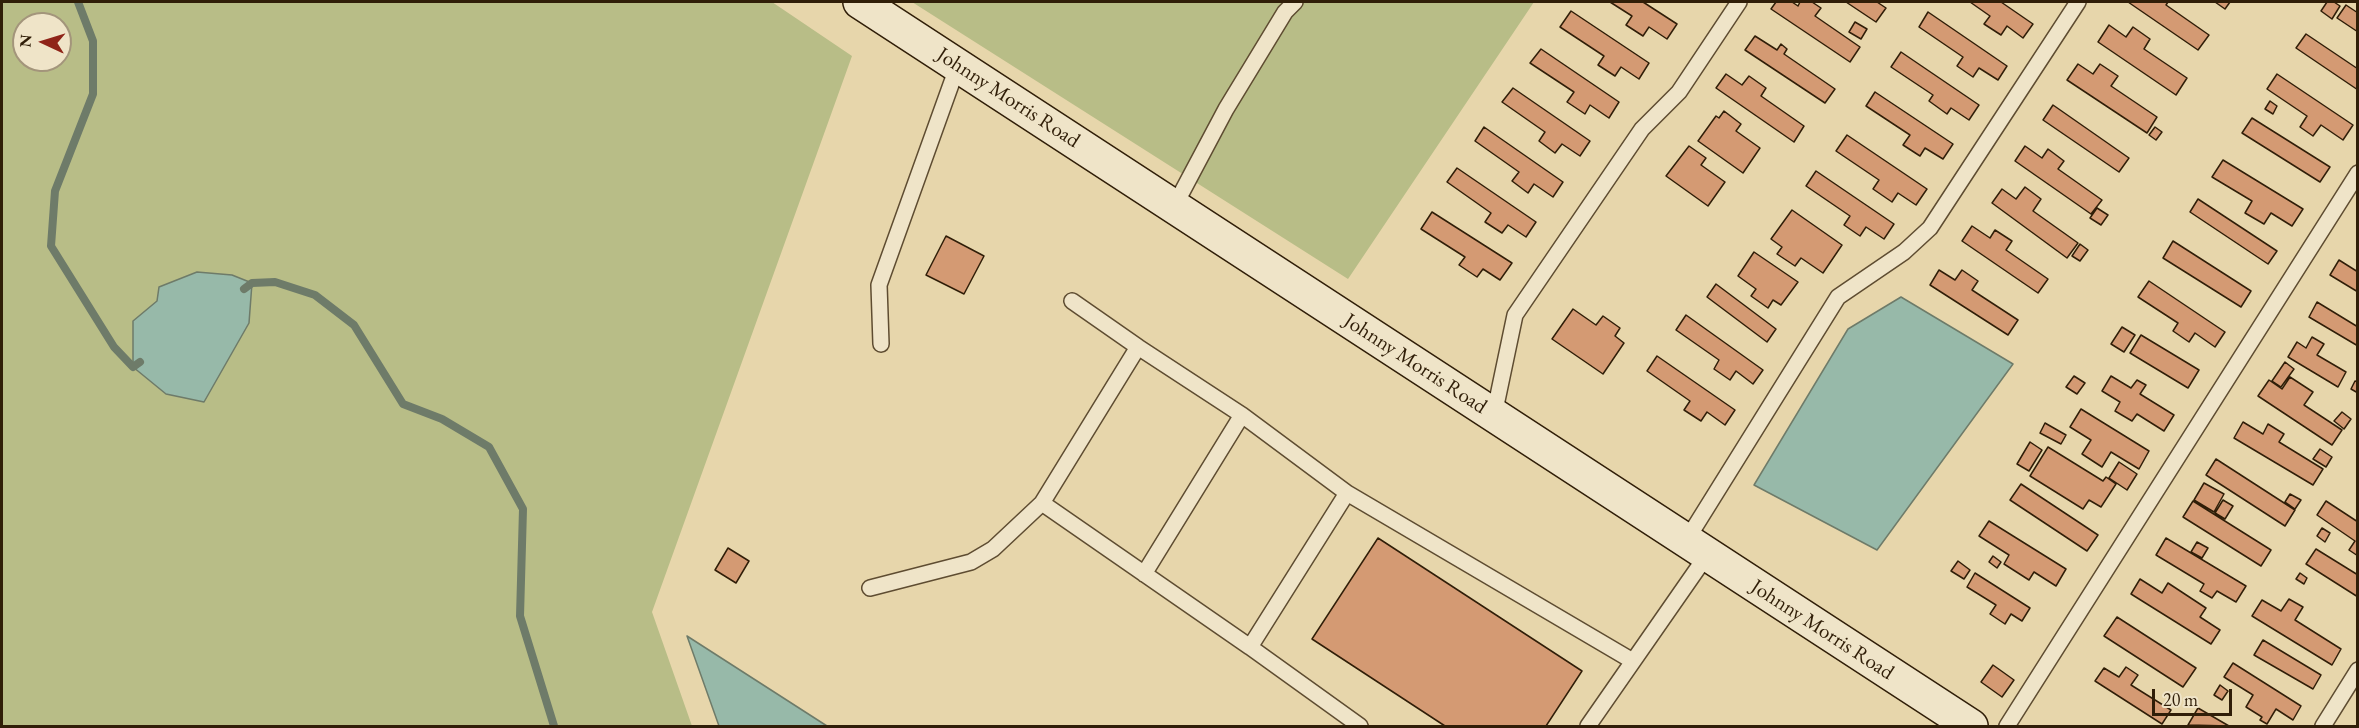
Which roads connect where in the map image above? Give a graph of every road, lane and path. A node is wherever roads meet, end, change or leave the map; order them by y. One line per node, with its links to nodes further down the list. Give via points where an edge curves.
1 (860, 2): 5 (street, Johnny Morris Road)
2 (1295, 2): 7 (lane, via 1226,109)
3 (1739, 2): 12 (lane, via 1679,92 1642,129 1515,315)
4 (2078, 2): 15 (lane, via 1930,228 1904,252 1838,297)
5 (958, 66): 7 (street, Johnny Morris Road); 9 (lane, via 879,285)
6 (2358, 173): 24 (lane)
7 (1174, 207): 12 (street, Johnny Morris Road)
8 (1072, 301): 10 (lane)
9 (881, 344)
10 (1138, 347): 11 (lane); 14 (lane)
11 (1242, 414): 13 (lane); 16 (lane)
12 (1494, 415): 15 (street, Johnny Morris Road)
13 (1347, 493): 18 (lane); 19 (lane)
14 (1042, 503): 16 (lane); 17 (lane, via 993,549 971,562)
15 (1697, 548): 19 (lane); 23 (street, Johnny Morris Road)
16 (1144, 574): 18 (lane)
17 (870, 588)
18 (1250, 647): 21 (lane)
19 (1631, 660): 22 (lane)
20 (2358, 670): 25 (lane)
21 (1360, 726)
22 (1588, 726)
23 (1971, 726)
24 (2007, 726)
25 (2323, 726)

